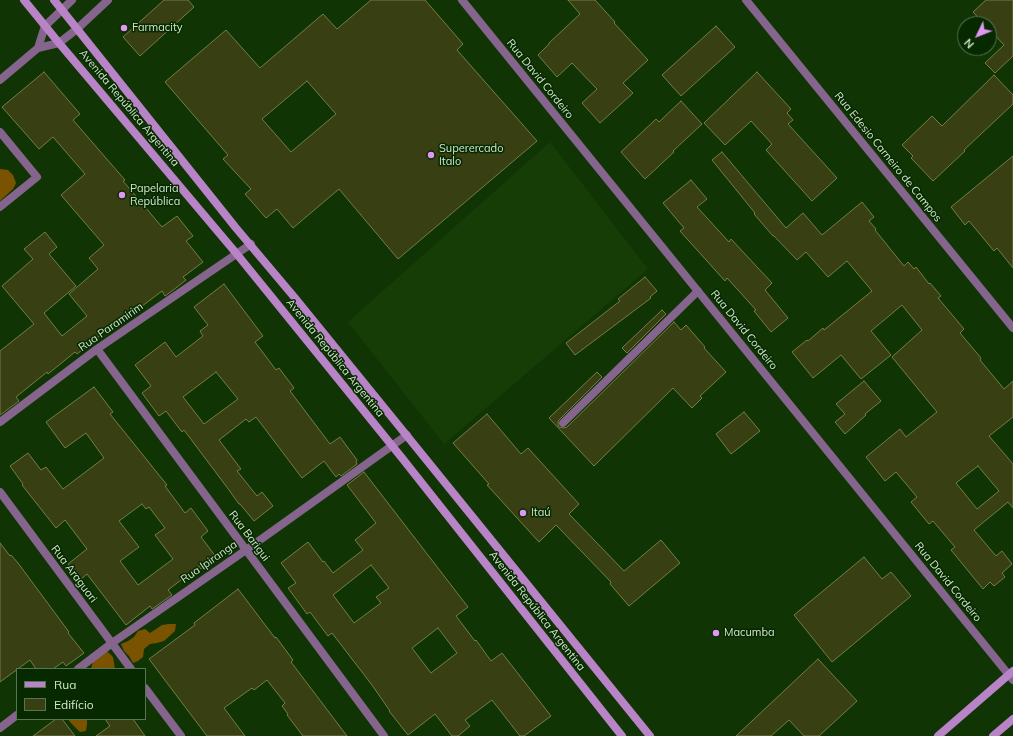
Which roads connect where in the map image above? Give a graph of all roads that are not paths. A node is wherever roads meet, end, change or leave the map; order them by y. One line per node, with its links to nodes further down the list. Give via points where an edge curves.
1 (24, 0): 8 (main road, Avenida República Argentina)
2 (54, 0): 7 (main road, Avenida República Argentina)
3 (72, 0): 7 (street)
4 (108, 0): 9 (street)
5 (462, 0): 17 (street, Rua David Cordeiro)
6 (746, 0): 18 (street, Rua Edesio Carneiro de Campos)
7 (61, 10): 8 (street); 9 (main road, Avenida República Argentina)
8 (45, 26): 10 (main road, Avenida República Argentina); 11 (street)
9 (77, 29): 10 (street); 15 (main road, Avenida República Argentina)
10 (59, 43): 11 (street); 16 (main road, Avenida República Argentina)
11 (38, 48): 12 (street)
12 (0, 80)
13 (0, 132): 14 (street, via 36,177)
14 (0, 207)
15 (251, 244): 16 (street, Rua Paramirim); 22 (main road, Avenida República Argentina)
16 (236, 253): 19 (street, Rua Paramirim); 23 (main road, Avenida República Argentina)
17 (698, 292): 21 (street); 29 (street, Rua David Cordeiro)
18 (1013, 328)
19 (97, 349): 20 (street, Rua Paramirim); 25 (street, Rua Barigui)
20 (0, 422)
21 (563, 423)
22 (407, 435): 23 (street, Rua Ipiranga); 37 (main road, Avenida República Argentina)
23 (392, 446): 25 (street, Rua Ipiranga); 36 (main road, Avenida República Argentina)
24 (0, 492): 26 (street, Rua Araguari)
25 (246, 550): 26 (street, Rua Ipiranga); 35 (street, Rua Barigui)
26 (112, 643): 27 (street, Rua Ipiranga); 28 (street, Rua Araguari)
27 (79, 668)
28 (130, 668)
29 (1012, 675): 38 (main road)
30 (146, 689): 34 (street)
31 (16, 716): 33 (street)
32 (1013, 719): 39 (main road)
33 (0, 728)
34 (181, 736)
35 (384, 736)
36 (622, 736)
37 (650, 736)
38 (938, 736)
39 (993, 736)

